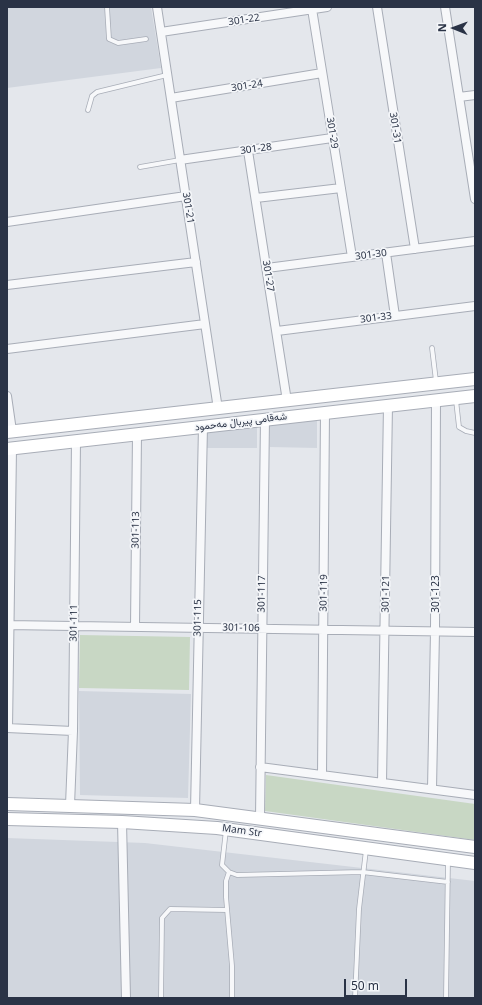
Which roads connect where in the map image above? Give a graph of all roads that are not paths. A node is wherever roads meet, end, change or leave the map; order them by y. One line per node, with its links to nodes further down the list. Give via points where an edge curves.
1 (107, 7): 8 (lane, via 109,36 112,41 118,43)
2 (157, 7): 7 (street, 301-21)
3 (327, 7): 6 (street, 301-22)
4 (376, 7): 26 (street, 301-31)
5 (445, 7): 12 (street)
6 (312, 9): 7 (street, 301-22); 9 (street, 301-29)
7 (161, 32): 10 (street, 301-21)
8 (146, 39)
9 (322, 73): 13 (street, 301-24); 15 (street, 301-29)
10 (167, 75): 13 (street, 301-21); 14 (lane, via 96,92 92,96)
11 (475, 95): 12 (street)
12 (459, 97): 19 (street)
13 (171, 98): 17 (street, 301-21)
14 (88, 110)
15 (332, 138): 16 (street, 301-28); 20 (street, 301-29)
16 (248, 150): 17 (street, 301-28); 22 (street, 301-27)
17 (180, 160): 18 (lane); 21 (street, 301-21)
18 (140, 167)
19 (473, 170): 23 (street)
20 (341, 188): 22 (street); 28 (street, 301-29)
21 (186, 196): 24 (street); 29 (street, 301-21)
22 (256, 198): 30 (street, 301-27)
23 (475, 199)
24 (7, 222)
25 (475, 241): 26 (street, 301-30)
26 (415, 249): 27 (street, 301-30)
27 (386, 252): 28 (street, 301-30); 33 (street)
28 (352, 257): 30 (street, 301-30)
29 (196, 262): 31 (street); 34 (street, 301-21)
30 (267, 268): 35 (street, 301-27)
31 (7, 285)
32 (475, 306): 33 (street, 301-33)
33 (395, 316): 35 (street, 301-33)
34 (205, 324): 37 (street); 48 (street, 301-21)
35 (277, 330): 45 (street, 301-27)
36 (432, 348): 39 (lane)
37 (7, 349)
38 (475, 379): 39 (street, شەقامی پیرباڵ مەحمود)
39 (436, 384): 40 (street, شەقامی پیرباڵ مەحمود)
40 (410, 387): 45 (street, شەقامی پیرباڵ مەحمود); 46 (street)
41 (7, 396): 52 (street)
42 (475, 396): 43 (street, شەقامی پیرباڵ مەحمود)
43 (456, 398): 44 (street, شەقامی پیرباڵ مەحمود); 53 (lane, via 459,427)
44 (436, 400): 46 (street, شەقامی پیرباڵ مەحمود); 64 (street, 301-123)
45 (287, 401): 48 (street, شەقامی پیرباڵ مەحمود)
46 (412, 403): 47 (street, شەقامی پیرباڵ مەحمود)
47 (388, 405): 49 (street, شەقامی پیرباڵ مەحمود); 63 (street, 301-121)
48 (218, 409): 52 (street, شەقامی پیرباڵ مەحمود)
49 (325, 412): 50 (street, شەقامی پیرباڵ مەحمود); 62 (street, 301-119)
50 (265, 419): 51 (street, شەقامی پیرباڵ مەحمود); 61 (street, 301-117)
51 (202, 426): 54 (street, شەقامی پیرباڵ مەحمود); 60 (street, 301-115)
52 (9, 432)
53 (475, 433)
54 (137, 434): 55 (street, شەقامی پیرباڵ مەحمود); 59 (street, 301-113)
55 (76, 441): 56 (street, شەقامی پیرباڵ مەحمود); 58 (street, 301-111)
56 (9, 449): 57 (street)
57 (8, 625): 58 (street, 301-106); 66 (street)
58 (74, 626): 59 (street, 301-106); 67 (street, 301-111)
59 (135, 627): 60 (street, 301-106)
60 (198, 628): 61 (street, 301-106); 75 (street, 301-115)
61 (262, 629): 62 (street, 301-106); 68 (street, 301-117)
62 (323, 630): 63 (street, 301-106); 69 (street, 301-119)
63 (386, 631): 64 (street, 301-106); 70 (street, 301-121)
64 (436, 631): 65 (street, 301-106); 71 (street, 301-123)
65 (475, 632)
66 (7, 728): 67 (street)
67 (73, 731): 74 (street, 301-111)
68 (260, 767): 69 (street); 76 (street, 301-117)
69 (322, 775): 70 (street)
70 (382, 782): 71 (street)
71 (432, 789): 72 (street)
72 (475, 795)
73 (7, 804): 74 (street, Mam Str)
74 (70, 805): 75 (street, Mam Str)
75 (195, 810): 76 (street, Mam Str)
76 (260, 818): 79 (street, Mam Str)
77 (7, 819): 78 (street, Mam Str)
78 (122, 822): 80 (street, Mam Str); 90 (street)
79 (326, 826): 81 (street); 82 (street, Mam Str)
80 (226, 829): 81 (street, Mam Str); 86 (lane, via 222,865)
81 (325, 842): 83 (street, Mam Str)
82 (475, 847)
83 (366, 848): 84 (street, Mam Str); 87 (lane)
84 (448, 860): 85 (street, Mam Str); 88 (lane)
85 (475, 863)
86 (228, 872): 87 (lane, via 237,875); 89 (lane)
87 (362, 872): 88 (lane); 93 (lane)
88 (448, 882): 94 (lane)
89 (227, 910): 91 (lane, via 170,909 162,918); 92 (lane)
90 (126, 998)
91 (161, 998)
92 (232, 998)
93 (355, 998)
94 (446, 998)

